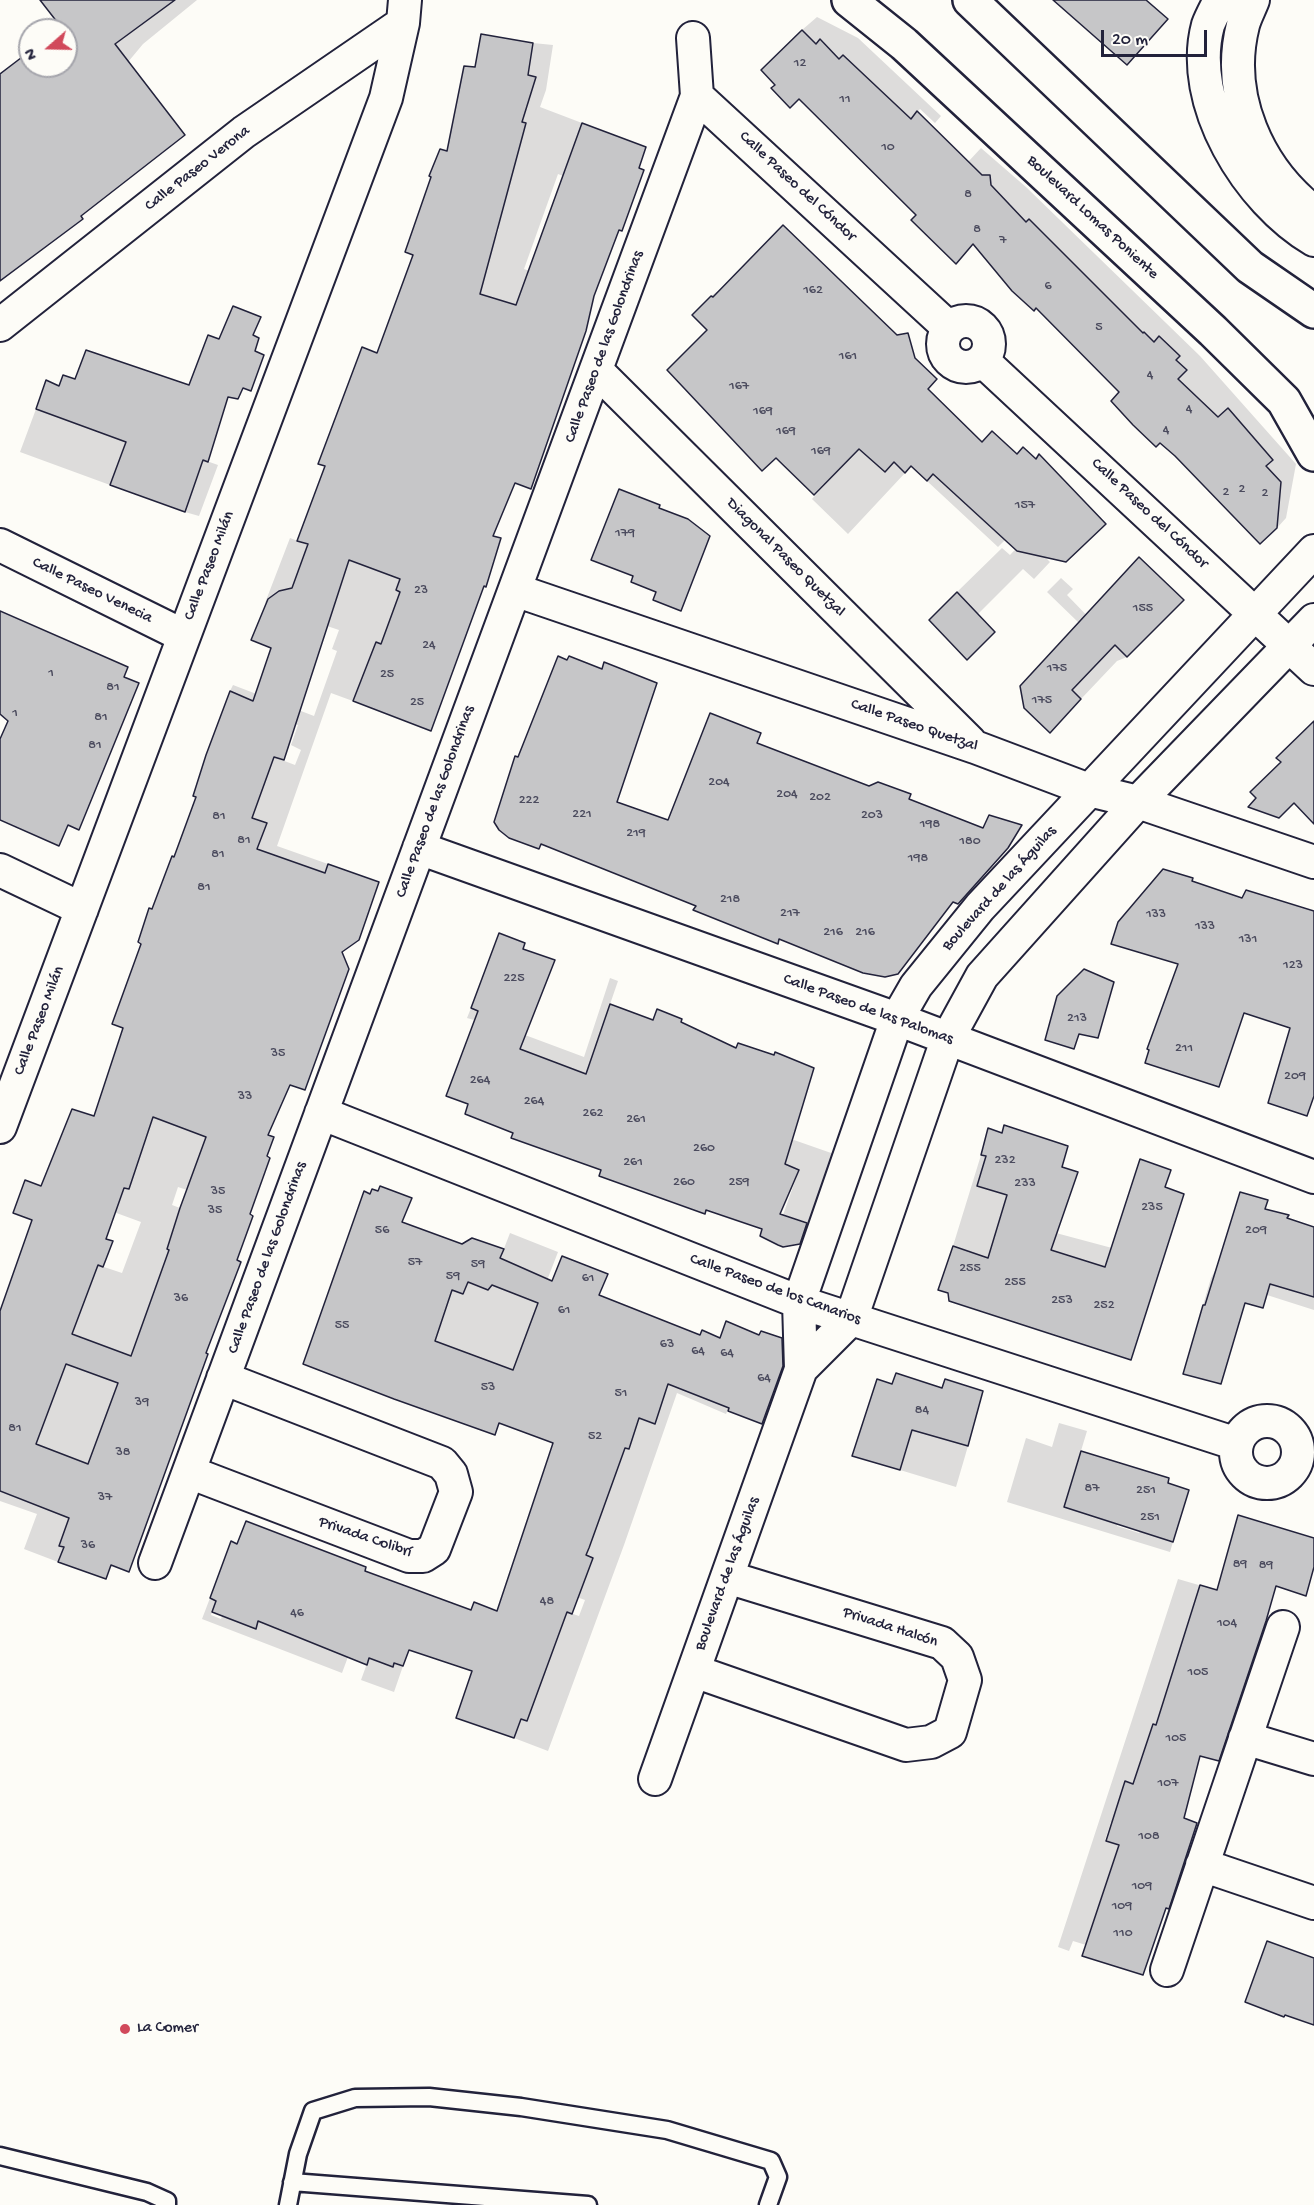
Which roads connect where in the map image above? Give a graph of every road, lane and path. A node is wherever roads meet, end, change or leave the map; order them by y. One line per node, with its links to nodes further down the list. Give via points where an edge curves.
1 (849, 0): 13 (street, Boulevard Lomas Poniente, via 904,44 1213,331 1284,401)
2 (970, 0): 10 (street, via 1250,267)
3 (1220, 0): 9 (street, via 1208,25 1204,57 1206,85 1221,131 1248,180 1278,213)
4 (1253, 0): 8 (street, via 1243,25 1238,88 1249,126 1270,169)
5 (404, 12): 11 (street, Calle Paseo Verona, via 244,132); 19 (street, Calle Paseo Milán, via 386,98)
6 (693, 39): 7 (street, Calle Paseo de las Golondrinas)
7 (698, 96): 12 (street, Calle Paseo de las Golondrinas); 17 (street, Calle Paseo del Cóndor, via 949,328 942,345 950,362 966,368 983,361)
8 (1314, 212)
9 (1314, 240)
10 (1314, 311)
11 (0, 325)
12 (596, 370): 16 (street, Calle Paseo de las Golondrinas); 22 (street, Diagonal Paseo Quetzal)
13 (1314, 454)
14 (0, 545): 19 (street, Calle Paseo Venecia)
15 (1314, 551): 17 (street, Boulevard de las Águilas)
16 (515, 590): 22 (street, Calle Paseo Quetzal); 25 (street, Calle Paseo de las Golondrinas)
17 (1256, 613): 20 (street, Calle Paseo del Cóndor); 23 (street, Boulevard de las Águilas)
18 (1314, 620): 20 (street, Boulevard de las Águilas)
19 (184, 636): 28 (street, Calle Paseo Milán)
20 (1290, 646): 21 (street, Calle Paseo del Cóndor); 24 (street, Boulevard de las Águilas)
21 (1314, 669)
22 (975, 747): 23 (street, Calle Paseo Quetzal)
23 (1089, 790): 24 (street, Calle Paseo Quetzal); 29 (street, Boulevard de las Águilas, via 980,907 916,986)
24 (1138, 802): 26 (street, Calle Paseo Quetzal); 30 (street, Boulevard de las Águilas, via 982,976)
25 (419, 848): 29 (street, Calle Paseo de las Palomas); 31 (street, Calle Paseo de las Golondrinas)
26 (1314, 862)
27 (0, 870): 28 (street)
28 (82, 909): 32 (street, Calle Paseo Milán)
29 (897, 1019): 30 (street, Calle Paseo de las Palomas); 34 (street, Boulevard de las Águilas)
30 (947, 1040): 33 (street, Calle Paseo de las Palomas); 35 (street, Boulevard de las Águilas)
31 (321, 1113): 34 (street, Calle Paseo de los Canarios); 37 (street, Calle Paseo de las Golondrinas)
32 (0, 1127)
33 (1314, 1178)
34 (799, 1302): 35 (street, Calle Paseo de los Canarios); 36 (street, Boulevard de las Águilas)
35 (850, 1319): 36 (street, Boulevard de las Águilas); 38 (street, Calle Paseo de los Canarios)
36 (801, 1370): 42 (street, Boulevard de las Águilas)
37 (223, 1378): 40 (street, Calle Paseo de las Golondrinas); 40 (street, Privada Colibrí, via 442,1463 451,1474 456,1492 434,1549 423,1556 409,1557)
38 (1237, 1444): 39 (street, via 1240,1468 1259,1482 1282,1480); 39 (street, via 1251,1425 1275,1423 1294,1437)
39 (1305, 1463)
40 (189, 1472): 41 (street, Calle Paseo de las Golondrinas)
41 (155, 1563)
42 (727, 1576): 44 (street, Boulevard de las Águilas); 44 (street, Privada Halcón, via 942,1643 957,1657 965,1680 950,1732 932,1742 906,1745)
43 (1282, 1627): 45 (street)
44 (694, 1671): 47 (street, Boulevard de las Águilas)
45 (1245, 1738): 46 (street); 48 (street)
46 (1314, 1758)
47 (656, 1779)
48 (1202, 1865): 49 (street); 50 (street)
49 (1314, 1903)
50 (1167, 1970)
51 (0, 2156): 53 (lane)
52 (292, 2182): 55 (lane); 56 (lane); 57 (lane, via 313,2111 355,2098 429,2097 667,2130 771,2161 778,2177)
53 (145, 2198): 54 (lane)
54 (172, 2204)
55 (288, 2205)
56 (588, 2205)
57 (768, 2205)

